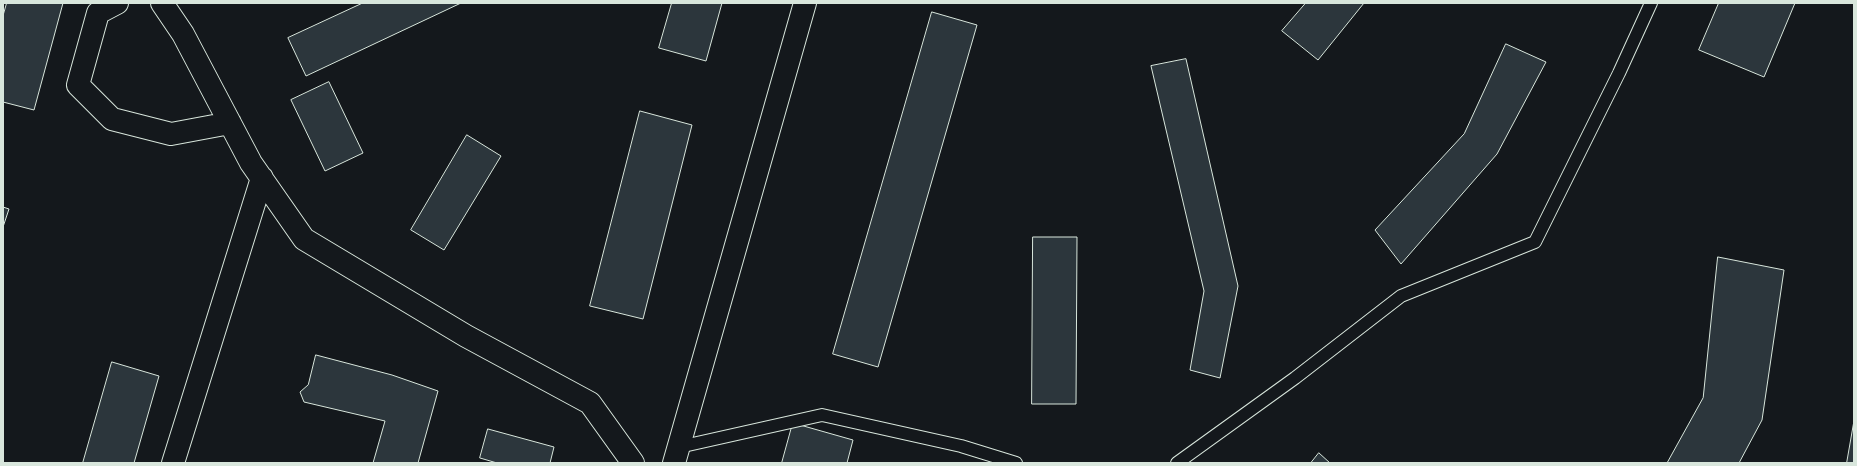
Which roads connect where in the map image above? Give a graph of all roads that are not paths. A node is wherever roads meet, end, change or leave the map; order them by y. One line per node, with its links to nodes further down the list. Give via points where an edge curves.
1 (117, 3): 5 (street, via 98,13 78,85 112,119 171,134)
2 (162, 3): 5 (street, via 183,34)
3 (805, 3): 7 (street)
4 (1650, 3): 11 (lane, via 1619,73 1535,242 1401,296 1295,378)
5 (230, 123): 6 (street)
6 (262, 178): 8 (street); 9 (street, via 304,239 466,336 590,403)
7 (676, 455): 10 (lane, via 822,415 961,446)
8 (173, 463)
9 (633, 463)
10 (1016, 463)
11 (1177, 463)

